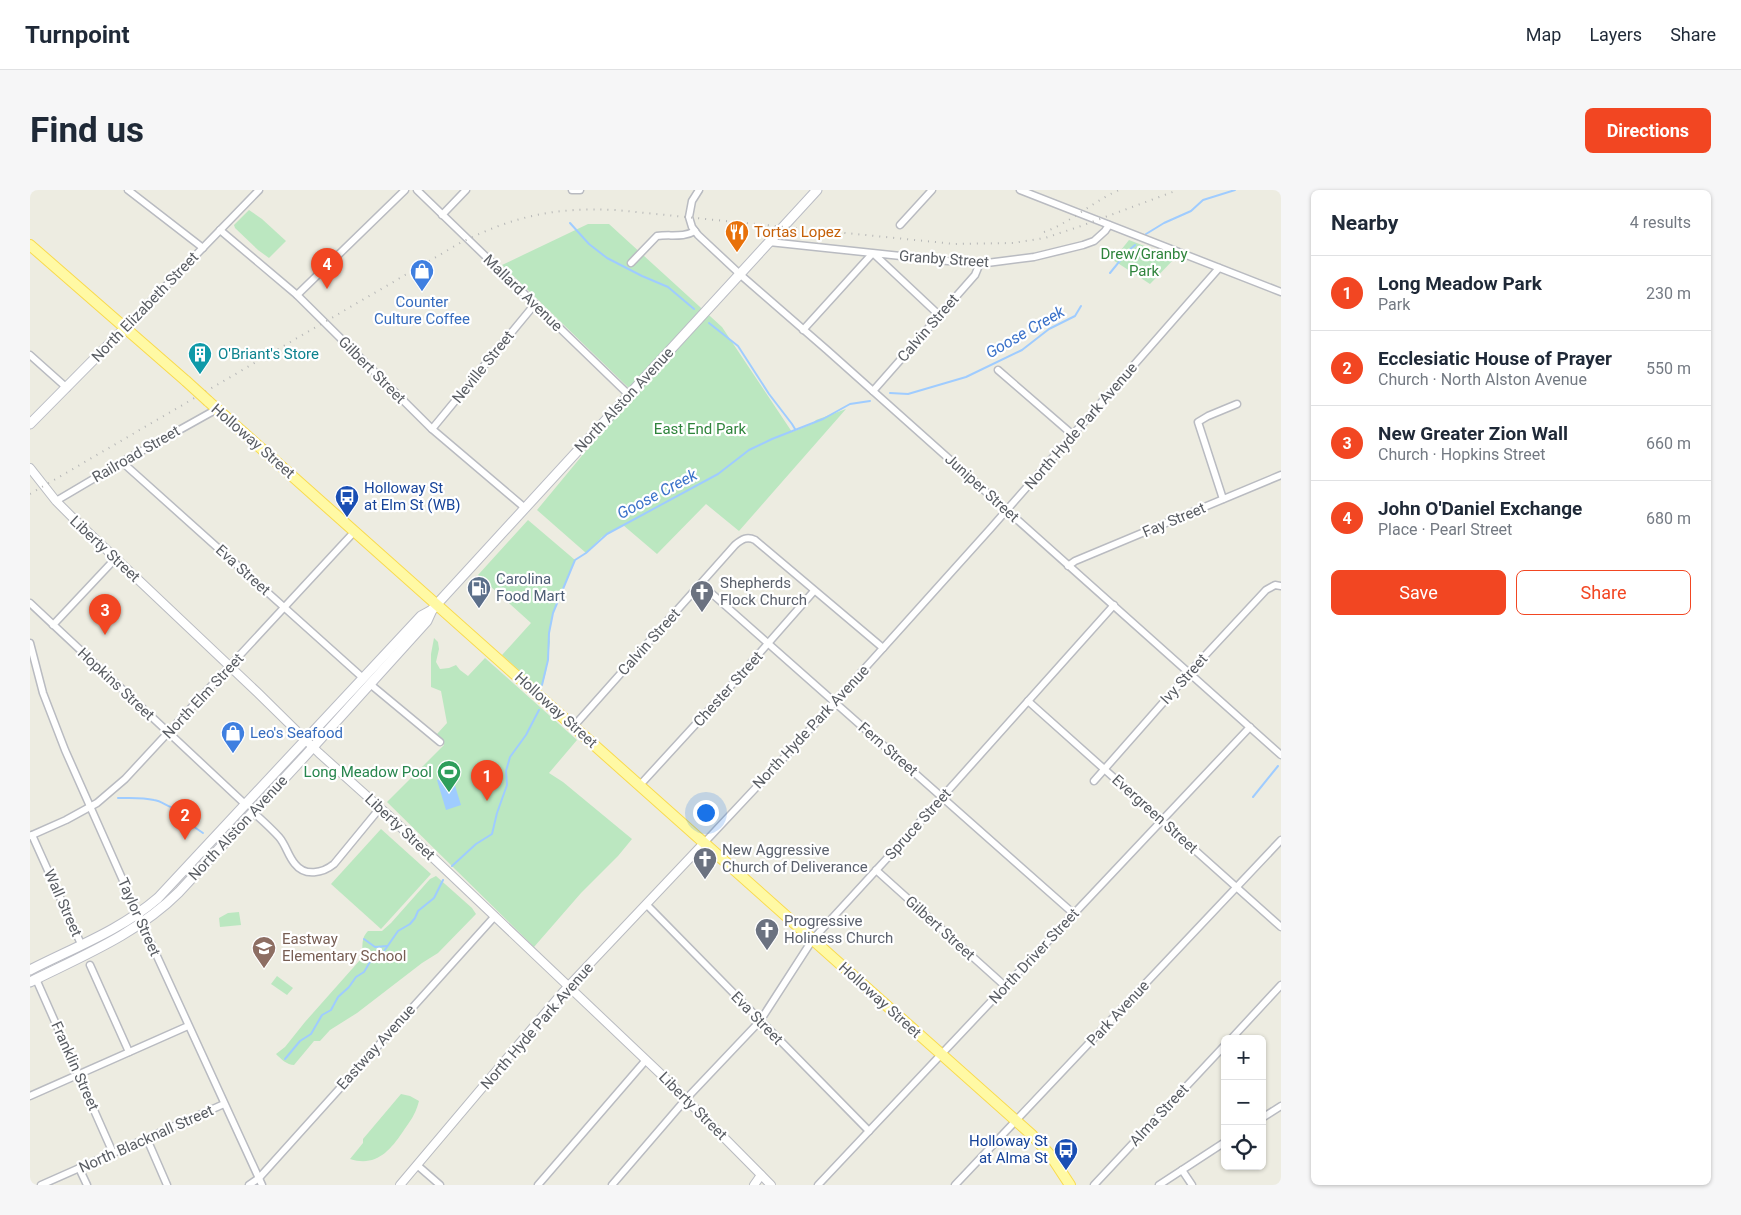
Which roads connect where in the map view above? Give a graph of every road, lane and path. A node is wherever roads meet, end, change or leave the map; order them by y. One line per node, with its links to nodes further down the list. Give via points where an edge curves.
1 (128, 190): 19 (street)
2 (259, 190): 15 (street, North Elizabeth Street)
3 (405, 190): 26 (street)
4 (417, 190): 12 (street, Mallard Avenue)
5 (466, 190): 12 (street)
6 (572, 190): 7 (street)
7 (580, 190)
8 (699, 190): 16 (street, Juniper Street, via 692,201 689,217)
9 (817, 190): 17 (main road, North Alston Avenue)
10 (932, 190): 13 (street)
11 (1020, 190): 14 (street)
12 (442, 214): 27 (street, Mallard Avenue)
13 (900, 225)
14 (1109, 225): 22 (street, Granby Street, via 1094,241 1083,245 1020,260); 23 (street)
15 (220, 230): 19 (street, North Elizabeth Street); 26 (street, Gilbert Street)
16 (695, 231): 21 (street, via 688,235 657,236); 24 (street, Juniper Street)
17 (769, 242): 20 (street, Granby Street); 24 (main road, North Alston Avenue)
18 (30, 244): 29 (main road, Holloway Street)
19 (203, 248): 29 (street, North Elizabeth Street)
20 (873, 254): 22 (street, Granby Street); 28 (street); 30 (street)
21 (631, 263)
22 (980, 263): 28 (street, Calvin Street, via 975,275)
23 (1219, 268): 25 (street); 40 (street, North Hyde Park Avenue)
24 (740, 274): 30 (street, Juniper Street); 35 (main road, North Alston Avenue)
25 (1281, 292)
26 (297, 296): 39 (street, Gilbert Street)
27 (534, 304): 35 (street, Mallard Avenue); 39 (street, Neville Street)
28 (939, 316): 34 (street, Calvin Street)
29 (124, 328): 33 (main road, North Elizabeth Street); 37 (main road, Holloway Street, bridge)
30 (803, 330): 34 (street, Juniper Street)
31 (30, 355): 33 (street)
32 (998, 370): 40 (street)
33 (67, 388): 38 (main road, North Elizabeth Street)
34 (873, 390): 47 (street, Juniper Street)
35 (629, 395): 46 (main road, North Alston Avenue)
36 (1237, 404): 44 (street, via 1198,422)
37 (217, 409): 41 (street, Railroad Street); 48 (main road, Holloway Street)
38 (30, 424)
39 (432, 429): 46 (street, Gilbert Street)
40 (1073, 435): 47 (street, North Hyde Park Avenue)
41 (122, 462): 45 (street, Railroad Street); 57 (street, Eva Street)
42 (30, 468): 45 (street, Liberty Street)
43 (1281, 475): 44 (street, Fay Street)
44 (1223, 499): 50 (street, Fay Street)
45 (56, 501): 49 (street, Liberty Street)
46 (525, 508): 56 (main road, North Alston Avenue)
47 (1007, 510): 50 (street, Juniper Street); 61 (street, North Hyde Park Avenue)
48 (355, 531): 56 (main road, Holloway Street); 57 (street, North Elm Street)
49 (115, 558): 58 (street); 62 (street, Liberty Street)
50 (1068, 566): 55 (street, Juniper Street)
51 (701, 584): 53 (street, Calvin Street, via 736,545 751,538); 60 (street, Fern Street); 67 (street, Calvin Street)
52 (1280, 586): 63 (street, Ivy Street, via 1266,590)
53 (814, 591): 60 (street, Chester Street); 61 (street)
54 (30, 603): 58 (street, Hopkins Street)
55 (1114, 605): 63 (street, Juniper Street); 65 (street, Spruce Street)
56 (435, 607): 64 (main road, North Alston Avenue, via 427,621); 67 (main road, Holloway Street)
57 (285, 608): 62 (street, North Elm Street); 64 (street, Eva Street)
58 (53, 625): 69 (street, Hopkins Street)
59 (30, 643): 79 (street, Taylor Street, via 43,693)
60 (768, 643): 66 (street, Fern Street); 76 (street, Chester Street)
61 (883, 648): 66 (street, North Hyde Park Avenue)
62 (231, 666): 69 (street, North Elm Street); 70 (street, Liberty Street)
63 (1190, 673): 68 (street, Juniper Street); 74 (street, Ivy Street)
64 (367, 681): 70 (main road, North Alston Avenue); 71 (street, Eva Street); 72 (main road, North Alston Avenue)
65 (1028, 701): 74 (street, Evergreen Street); 77 (street, Spruce Street)
66 (834, 702): 77 (street, Fern Street); 85 (street, North Hyde Park Avenue)
67 (574, 726): 76 (main road, Holloway Street)
68 (1250, 727): 73 (street, Juniper Street); 82 (street, North Driver Street)
69 (168, 733): 78 (street, Hopkins Street); 79 (street, North Elm Street, via 125,779)
70 (306, 740): 72 (street, Liberty Street); 78 (main road, North Alston Avenue)
71 (440, 742)
72 (313, 747): 80 (street, Liberty Street); 81 (main road, North Alston Avenue)
73 (1281, 755)
74 (1104, 770): 75 (street, Ivy Street); 82 (street, Evergreen Street)
75 (1094, 781)
76 (640, 785): 85 (main road, Holloway Street)
77 (942, 797): 86 (street, Spruce Street); 90 (street, Fern Street)
78 (246, 805): 89 (main road, North Alston Avenue, via 176,880)
79 (90, 807): 83 (street, North Elm Street); 89 (street, Taylor Street)
80 (380, 808): 81 (street, via 334,864 316,873 295,865 279,837); 91 (street, Liberty Street)
81 (253, 812): 92 (main road, North Alston Avenue, via 179,892)
82 (1162, 821): 87 (street, Evergreen Street); 90 (street, North Driver Street)
83 (31, 835): 95 (street, Wall Street)
84 (1281, 840): 87 (street, Park Avenue)
85 (704, 842): 88 (street, North Hyde Park Avenue); 94 (main road, Holloway Street)
86 (876, 870): 94 (street, Spruce Street); 101 (street, Gilbert Street)
87 (1236, 887): 93 (street, Evergreen Street); 115 (street, Park Avenue)
88 (646, 904): 100 (street, North Hyde Park Avenue); 102 (street, Eva Street)
89 (137, 914): 92 (street, Taylor Street); 95 (main road, North Alston Avenue)
90 (1074, 914): 101 (street, North Driver Street)
91 (495, 916): 100 (street, Liberty Street); 124 (street, Eastway Avenue)
92 (142, 924): 98 (main road, North Alston Avenue); 103 (street, Taylor Street)
93 (1281, 928)
94 (812, 939): 102 (street, Spruce Street); 107 (main road, Holloway Street)
95 (81, 944): 97 (main road, North Alston Avenue)
96 (90, 966): 106 (street)
97 (30, 968)
98 (33, 980): 109 (street, Franklin Street)
99 (1281, 985): 104 (street)
100 (568, 986): 108 (street, Liberty Street); 120 (street, North Hyde Park Avenue)
101 (1005, 986): 107 (street, North Driver Street)
102 (760, 1021): 111 (street, Spruce Street); 116 (street, Eva Street)
103 (188, 1026): 106 (street); 112 (street, Taylor Street)
104 (1235, 1035)
105 (1221, 1049): 139 (street, Alma Street)
106 (129, 1052): 109 (street)
107 (941, 1054): 115 (main road, Holloway Street); 116 (street, North Driver Street)
108 (646, 1060): 111 (street, Liberty Street); 132 (street)
109 (79, 1074): 110 (street); 119 (street, Franklin Street)
110 (31, 1094)
111 (686, 1099): 123 (street, Liberty Street); 133 (street, Spruce Street)
112 (224, 1104): 117 (street, North Blacknall Street); 124 (street, Taylor Street)
113 (1281, 1106): 114 (street)
114 (1266, 1115)
115 (1016, 1121): 137 (street, Park Avenue); 138 (main road, Holloway Street, via 1045,1148)
116 (869, 1131): 136 (street, North Driver Street)
117 (147, 1139): 119 (street, North Blacknall Street); 127 (street)
118 (1221, 1145): 122 (street)
119 (113, 1152): 121 (street, North Blacknall Street)
120 (417, 1165): 130 (street, North Hyde Park Avenue); 131 (street)
121 (79, 1168): 125 (street, North Blacknall Street); 126 (street)
122 (1182, 1170): 140 (street); 141 (street)
123 (761, 1175): 134 (street); 135 (street, Liberty Street)
124 (259, 1178): 128 (street, Eastway Avenue); 129 (street, Taylor Street)
125 (41, 1185)
126 (86, 1185)
127 (167, 1185)
128 (249, 1185)
129 (262, 1185)
130 (400, 1185)
131 (440, 1185)
132 (538, 1185)
133 (612, 1185)
134 (754, 1185)
135 (771, 1185)
136 (818, 1185)
137 (955, 1185)
138 (1070, 1185)
139 (1094, 1185)
140 (1159, 1185)
141 (1192, 1185)

